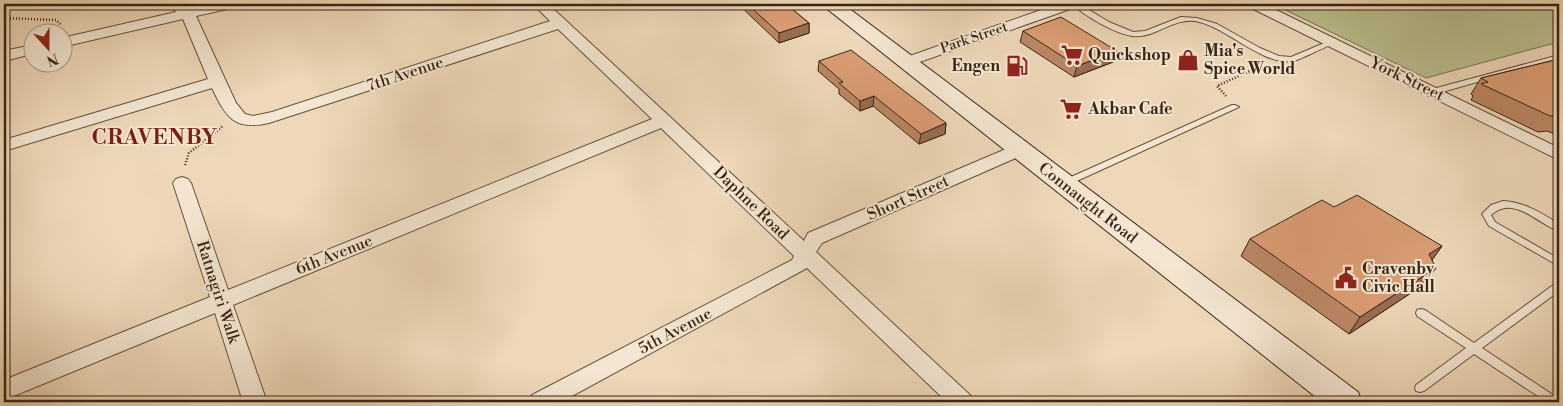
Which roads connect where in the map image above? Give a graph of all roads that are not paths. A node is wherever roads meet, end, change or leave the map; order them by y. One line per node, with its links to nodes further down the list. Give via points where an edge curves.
1 (232, 4): 7 (street)
2 (540, 4): 8 (street, Daphne Road)
3 (831, 4): 14 (street, Connaught Road)
4 (1073, 4): 6 (street, Park Street); 10 (lane, via 1132,34 1182,19 1201,20 1278,58 1292,59)
5 (1254, 4): 10 (street, York Street)
6 (1051, 7): 14 (street, Park Street)
7 (181, 9): 9 (street); 15 (street, via 195,26)
8 (560, 22): 15 (street, 7th Avenue, via 278,116 249,121 240,118 234,113); 18 (street, Daphne Road)
9 (72, 41)
10 (1331, 42): 16 (street, York Street)
11 (22, 52): 12 (street)
12 (4, 56)
13 (1559, 57): 16 (lane)
14 (906, 62): 20 (street, Connaught Road)
15 (218, 81): 19 (street)
16 (1432, 92): 21 (street, York Street)
17 (1235, 107): 23 (lane)
18 (665, 120): 25 (street, Daphne Road); 28 (street, 6th Avenue)
19 (4, 146)
20 (1019, 150): 23 (street, Connaught Road); 25 (street, Short Street, via 815,238)
21 (1559, 155)
22 (183, 176): 28 (street, Ratnagiri Walk)
23 (1063, 184): 36 (street, Connaught Road)
24 (1559, 228): 26 (lane, via 1512,204 1498,205 1486,214 1492,224)
25 (806, 254): 34 (street, 5th Avenue, via 799,265); 35 (street, Daphne Road)
26 (1559, 263)
27 (1559, 286): 30 (lane)
28 (222, 302): 32 (street, 6th Avenue); 33 (street, Ratnagiri Walk)
29 (1420, 313): 30 (lane)
30 (1474, 348): 31 (lane); 37 (lane)
31 (1420, 388)
32 (4, 390)
33 (255, 402)
34 (540, 402)
35 (962, 402)
36 (1346, 402)
37 (1555, 402)

